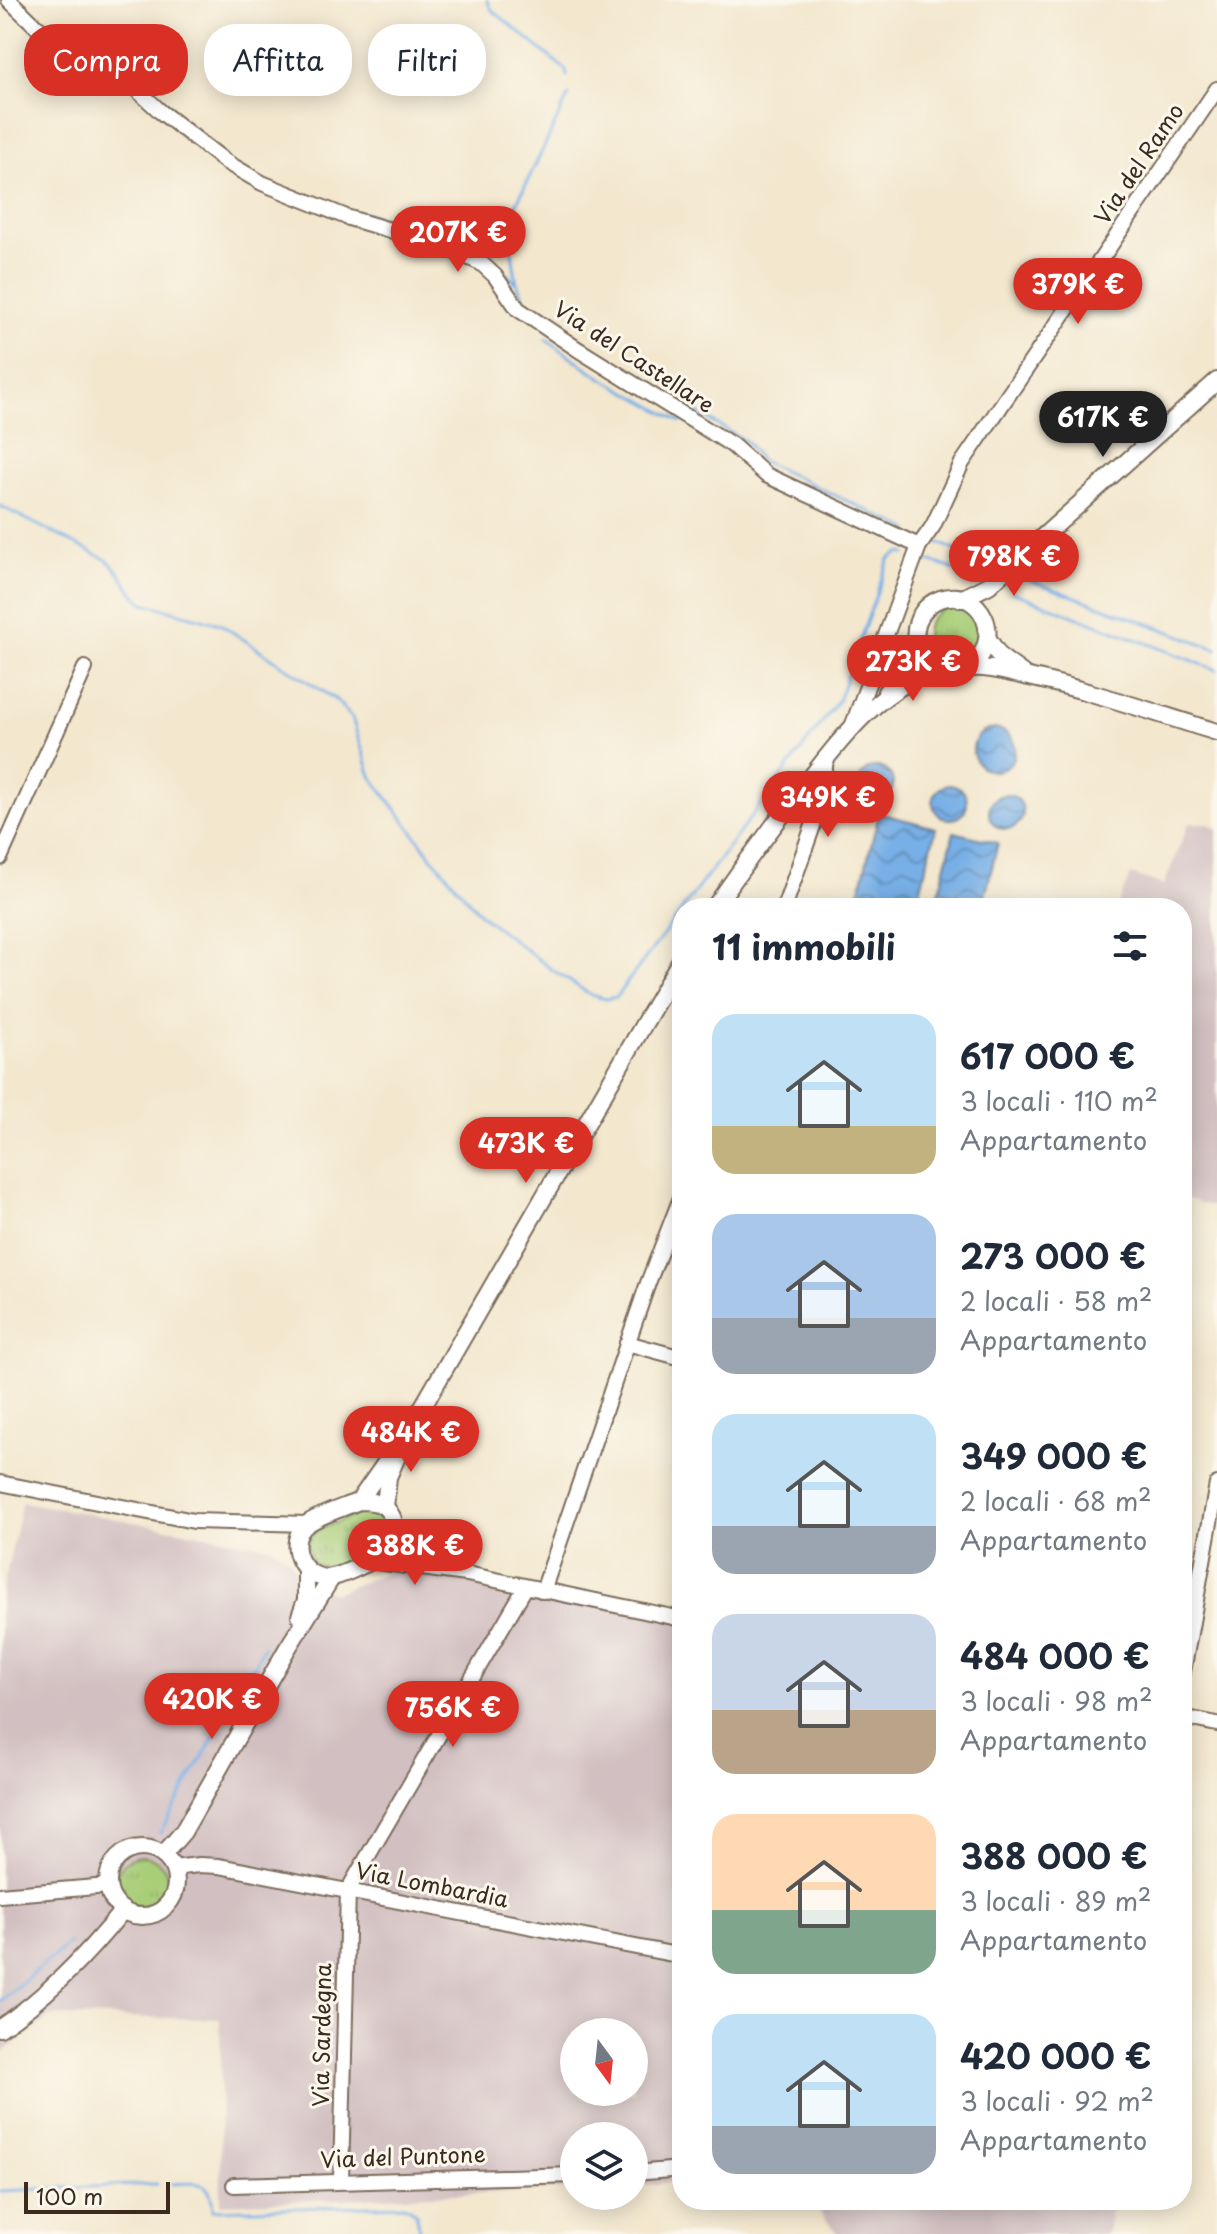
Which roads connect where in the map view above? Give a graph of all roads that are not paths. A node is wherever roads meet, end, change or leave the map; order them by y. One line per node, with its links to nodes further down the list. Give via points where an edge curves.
1 (9, 0): 4 (street, Via del Castellare, via 38,28 107,62 226,162 319,206 481,263 518,309 732,445 766,475)
2 (1217, 89): 4 (street, Via del Ramo, via 989,420)
3 (1217, 381): 5 (main road)
4 (919, 546): 15 (street)
5 (1014, 565): 6 (main road); 7 (main road)
6 (961, 599): 7 (main road); 9 (main road, via 940,599 925,609 916,623)
7 (985, 618): 8 (main road)
8 (988, 639): 11 (main road, via 984,653); 13 (main road, via 1000,657)
9 (915, 642): 12 (main road); 14 (main road, via 908,662)
10 (85, 668): 18 (street)
11 (969, 668): 12 (main road); 13 (main road)
12 (939, 670): 14 (main road, via 913,679)
13 (1031, 678): 16 (main road)
14 (873, 708): 15 (main road)
15 (851, 729): 17 (main road)
16 (1217, 732)
17 (826, 759): 19 (main road); 20 (street, via 821,803)
18 (0, 858)
19 (721, 898)
20 (788, 898)
21 (672, 975): 25 (main road)
22 (672, 1234): 23 (street)
23 (627, 1343): 24 (street); 37 (street)
24 (672, 1355)
25 (407, 1434): 28 (main road); 29 (main road, via 388,1477)
26 (0, 1483): 30 (street, via 194,1521)
27 (1217, 1484): 39 (street)
28 (359, 1501): 29 (main road); 30 (main road)
29 (385, 1507): 31 (main road)
30 (307, 1524): 33 (main road, via 297,1545)
31 (395, 1530): 32 (main road, via 386,1552); 34 (street, via 410,1548)
32 (368, 1561): 34 (street); 35 (main road)
33 (306, 1571): 35 (main road); 40 (main road, via 306,1600)
34 (467, 1574): 36 (street)
35 (332, 1577): 40 (main road)
36 (525, 1588): 37 (street); 45 (street)
37 (543, 1591): 38 (street)
38 (672, 1617)
39 (1192, 1622)
40 (287, 1649): 43 (main road)
41 (1192, 1719): 42 (street)
42 (1217, 1724)
43 (168, 1862): 44 (main road, via 147,1848 121,1854); 45 (street, Via Lombardia); 47 (main road, via 176,1884 166,1906 141,1916)
44 (108, 1886): 46 (street); 47 (main road)
45 (348, 1890): 48 (street, Via Lombardia); 53 (street, Via Sardegna)
46 (0, 1895)
47 (123, 1910): 49 (main road, via 58,1982)
48 (672, 1954)
49 (0, 2028)
50 (672, 2170): 51 (street)
51 (648, 2172)
52 (560, 2175): 53 (street, Via del Puntone)
53 (341, 2180): 54 (street, Via del Puntone)
54 (234, 2185)

